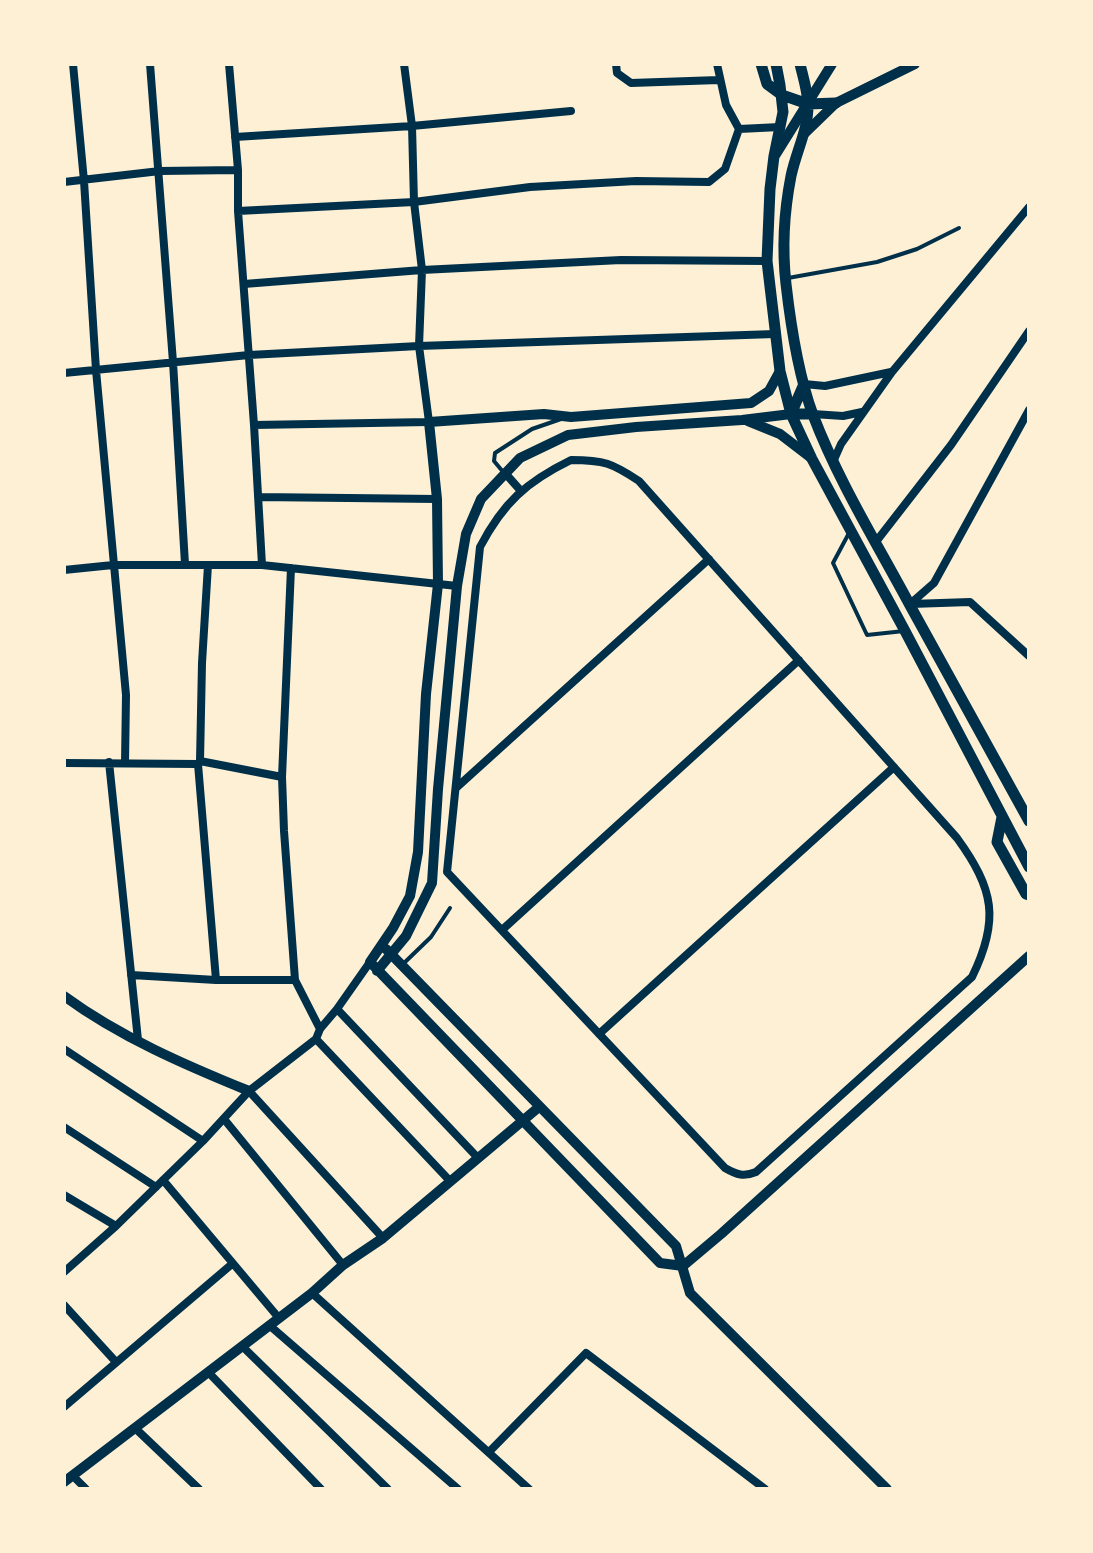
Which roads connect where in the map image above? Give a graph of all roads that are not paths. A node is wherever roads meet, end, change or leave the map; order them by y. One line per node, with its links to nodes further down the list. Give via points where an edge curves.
1 (73, 64): 25 (street)
2 (150, 64): 24 (street)
3 (229, 64): 21 (street)
4 (404, 64): 17 (street)
5 (616, 64): 12 (street, via 617,73 631,83)
6 (717, 64): 12 (street)
7 (761, 64): 13 (main road, via 767,84)
8 (776, 64): 13 (main road)
9 (832, 64): 15 (street)
10 (915, 64): 14 (street)
11 (801, 70): 13 (main road, via 792,90); 15 (main road)
12 (719, 80): 19 (street)
13 (782, 95): 15 (main road); 18 (main road)
14 (836, 103): 15 (main road); 20 (street)
15 (808, 104): 20 (main road); 22 (street)
16 (571, 111): 17 (street)
17 (412, 126): 21 (street); 27 (street)
18 (780, 127): 19 (street); 22 (main road)
19 (739, 129): 27 (street, via 725,169 709,182 545,186)
20 (804, 134): 33 (main road, via 785,219)
21 (235, 137): 23 (street)
22 (774, 156): 31 (main road)
23 (238, 170): 24 (street); 29 (street)
24 (160, 171): 25 (street); 39 (street)
25 (84, 181): 26 (street); 40 (street)
26 (64, 182)
27 (414, 202): 29 (street); 32 (street)
28 (1029, 207): 42 (street)
29 (238, 211): 34 (street)
30 (959, 228): 33 (lane, via 877,262)
31 (767, 261): 32 (street, via 621,260); 36 (main road)
32 (422, 270): 34 (street); 37 (street)
33 (786, 278): 44 (main road)
34 (244, 284): 38 (street)
35 (1029, 331): 62 (street)
36 (775, 334): 37 (street); 41 (main road)
37 (419, 346): 38 (street); 52 (street)
38 (249, 355): 39 (street); 53 (street)
39 (173, 362): 40 (street); 64 (street)
40 (96, 370): 43 (street); 65 (street)
41 (780, 371): 45 (street, via 769,391 751,403); 48 (main road)
42 (892, 372): 44 (street, via 825,386); 47 (street)
43 (64, 373)
44 (804, 384): 48 (main road); 49 (main road)
45 (664, 410): 50 (street); 54 (street)
46 (1029, 410): 72 (street, via 934,583)
47 (862, 412): 49 (street); 56 (street)
48 (791, 414): 49 (main road); 51 (street); 55 (main road)
49 (813, 414): 56 (main road)
50 (571, 417): 52 (street); 57 (lane, via 532,429 495,453 494,461)
51 (742, 420): 54 (street); 55 (street, via 780,434)
52 (429, 422): 53 (street); 60 (street)
53 (254, 425): 59 (street)
54 (665, 425): 57 (street, via 568,435 520,458)
55 (812, 459): 61 (main road)
56 (833, 462): 62 (main road)
57 (505, 473): 58 (street); 71 (street, via 481,499 471,522)
58 (521, 491): 63 (street, via 571,460 598,460 639,481); 82 (street, via 480,547)
59 (258, 497): 60 (street); 67 (street)
60 (437, 499): 70 (street)
61 (851, 531): 73 (main road); 73 (lane, via 833,563 867,635)
62 (875, 543): 72 (main road)
63 (709, 559): 75 (street); 82 (street)
64 (185, 564): 65 (street); 66 (street)
65 (113, 565): 69 (street); 79 (street, via 126,695)
66 (208, 565): 67 (street); 77 (street)
67 (262, 565): 68 (street)
68 (291, 568): 70 (street); 81 (street)
69 (64, 570)
70 (438, 584): 71 (street); 89 (street, via 418,852 410,896)
71 (457, 586): 90 (street, via 432,883)
72 (910, 604): 74 (street, via 970,602); 84 (main road)
73 (905, 631): 83 (main road)
74 (1029, 656)
75 (799, 660): 80 (street); 88 (street)
76 (109, 762): 78 (street); 79 (street); 94 (street)
77 (199, 762): 79 (street); 81 (street); 95 (street)
78 (64, 763)
79 (125, 763)
80 (894, 767): 100 (street); 100 (street, via 957,838 982,879 991,923 984,953 972,977 799,1134 756,1172 735,1174)
81 (282, 777): 96 (street)
82 (456, 788): 88 (street, via 447,872)
83 (1003, 817): 85 (main road); 86 (main road, via 997,842)
84 (1029, 821)
85 (1029, 867)
86 (1029, 895)
87 (450, 908): 92 (lane, via 431,937)
88 (502, 930): 100 (street)
89 (382, 945): 90 (street); 93 (street)
90 (391, 954): 92 (street); 93 (street)
91 (1029, 956): 121 (street)
92 (402, 965): 105 (street)
93 (374, 967): 98 (street, via 358,977); 107 (street)
94 (131, 975): 95 (street); 102 (street)
95 (216, 980): 96 (street)
96 (295, 980): 99 (street)
97 (64, 996): 102 (street)
98 (337, 1009): 99 (street); 110 (street)
99 (320, 1029): 101 (street)
100 (599, 1034)
101 (316, 1039): 104 (street); 112 (street)
102 (138, 1040): 104 (street)
103 (64, 1049): 109 (street)
104 (249, 1091): 106 (street); 116 (street)
105 (539, 1107): 107 (street); 121 (street, via 676,1246)
106 (224, 1119): 109 (street); 120 (street)
107 (524, 1120): 110 (street); 121 (street, via 660,1263)
108 (64, 1127): 113 (street)
109 (203, 1141): 111 (street)
110 (478, 1158): 112 (street)
111 (163, 1180): 113 (street); 119 (street)
112 (450, 1181): 116 (street)
113 (156, 1187): 115 (street)
114 (64, 1195): 115 (street)
115 (116, 1226): 118 (street)
116 (383, 1238): 120 (street)
117 (64, 1257): 118 (street)
118 (74, 1263): 122 (street)
119 (232, 1264): 125 (street); 128 (street)
120 (343, 1265): 123 (street)
121 (683, 1266): 141 (street, via 690,1293)
122 (64, 1272)
123 (312, 1293): 125 (street); 132 (street)
124 (64, 1305): 128 (street)
125 (278, 1317): 126 (street)
126 (269, 1325): 127 (street); 138 (street)
127 (242, 1346): 129 (street); 137 (street)
128 (116, 1362): 130 (street)
129 (209, 1373): 131 (street); 136 (street)
130 (64, 1407)
131 (136, 1429): 133 (street); 135 (street)
132 (489, 1452): 139 (street); 140 (street, via 586,1353)
133 (69, 1479): 134 (street)
134 (86, 1489)
135 (199, 1489)
136 (321, 1489)
137 (388, 1489)
138 (458, 1489)
139 (529, 1489)
140 (765, 1489)
141 (887, 1489)

